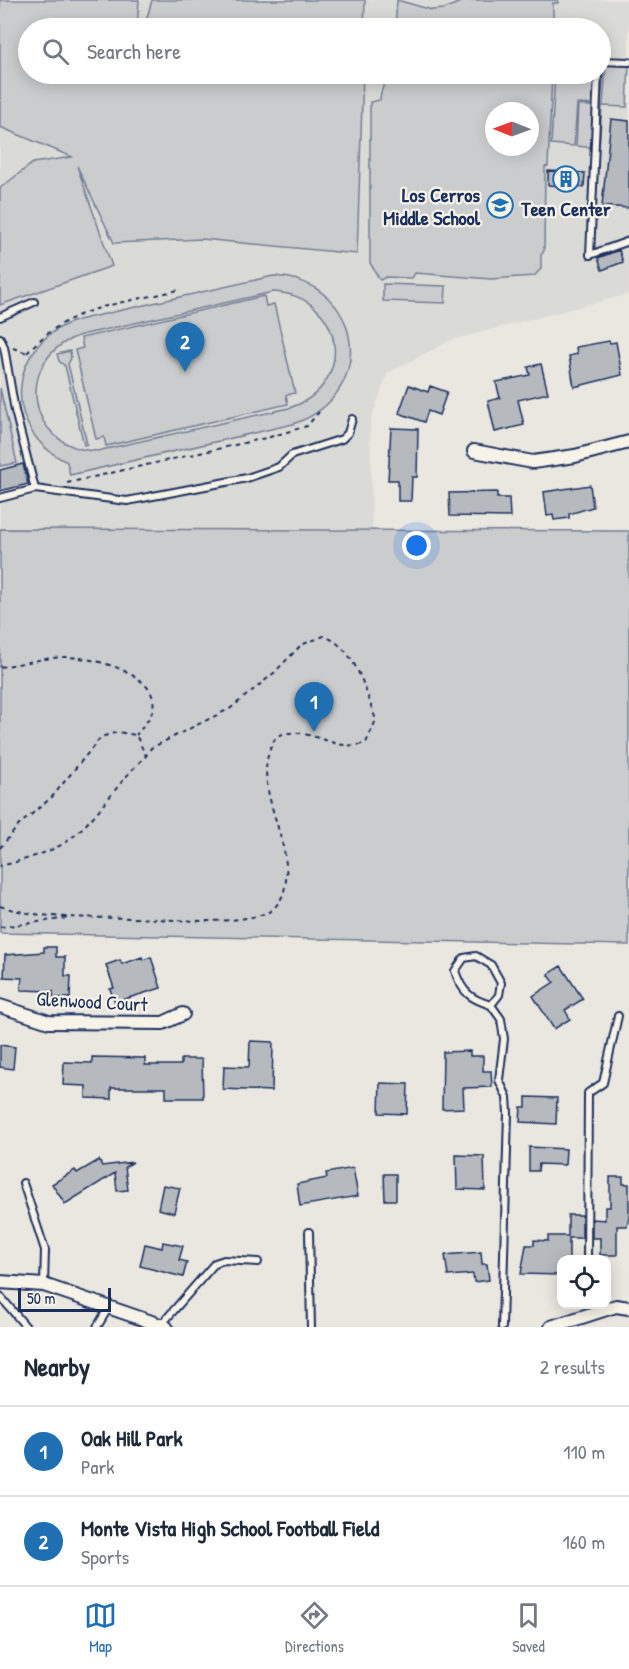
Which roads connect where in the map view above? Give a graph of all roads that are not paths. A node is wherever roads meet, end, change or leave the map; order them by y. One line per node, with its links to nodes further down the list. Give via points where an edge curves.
1 (611, 61): 2 (lane)
2 (629, 62)
3 (598, 84): 4 (lane, via 590,255)
4 (629, 241)
5 (34, 302): 6 (lane)
6 (0, 317)
7 (0, 338): 11 (lane)
8 (352, 418): 11 (lane, via 342,439 292,455 279,467 247,478 127,501)
9 (629, 442): 10 (street, via 533,462)
10 (474, 451)
11 (35, 489): 12 (lane)
12 (0, 498)
13 (491, 1005): 13 (lane, via 475,1001 461,988 455,971 464,958 476,956 491,965 501,983 499,995); 31 (lane, via 501,1019 504,1039 499,1080 507,1097 508,1113)
14 (0, 1006): 15 (street, Glenwood Court, via 49,1022 163,1023)
15 (183, 1014)
16 (618, 1016): 19 (lane, via 603,1083 588,1093)
17 (23, 1183): 22 (lane, via 45,1250)
18 (309, 1232): 30 (lane)
19 (586, 1255)
20 (258, 1262): 27 (lane, via 215,1263)
21 (0, 1282): 22 (street)
22 (44, 1285): 24 (street)
23 (0, 1296): 28 (lane)
24 (109, 1306): 27 (street); 29 (lane)
25 (629, 1308): 26 (street)
26 (586, 1310): 32 (street)
27 (163, 1326)
28 (26, 1327)
29 (97, 1327)
30 (311, 1327)
31 (502, 1327)
32 (551, 1327)

